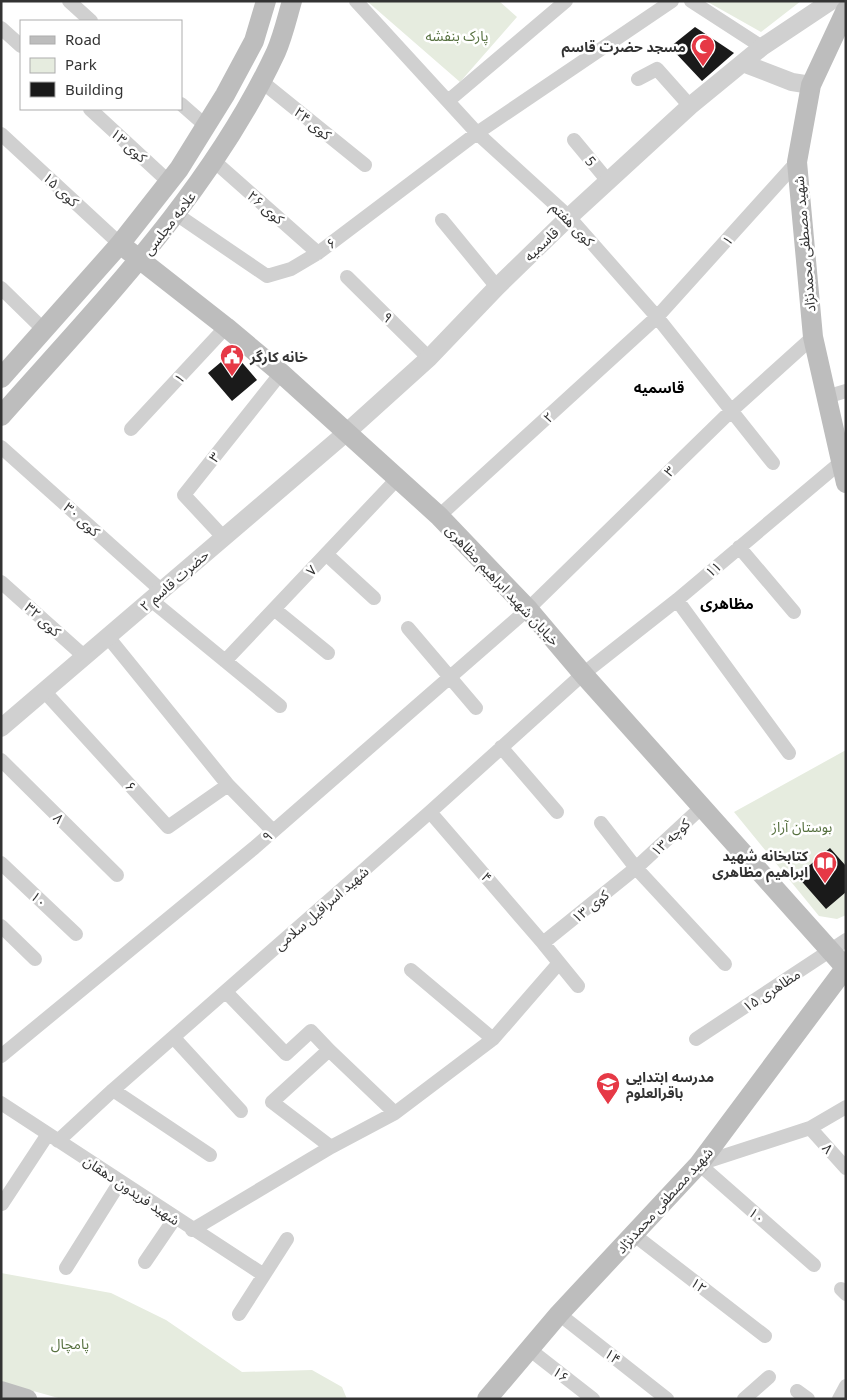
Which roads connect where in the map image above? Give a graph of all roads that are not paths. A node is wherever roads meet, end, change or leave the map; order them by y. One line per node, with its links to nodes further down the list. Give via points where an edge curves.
1 (69, 1): 10 (street)
2 (266, 1): 22 (main road, علامه مجلسی, via 254,40)
3 (292, 1): 16 (main road, علامه مجلسی, via 277,50)
4 (356, 1): 18 (street, کوی هفتم)
5 (566, 1): 18 (street)
6 (672, 1): 23 (street, ۶)
7 (691, 1): 13 (street)
8 (832, 1): 13 (street, قاسمیه)
9 (846, 10): 17 (main road, شهید مصطفی محمدنژاد)
10 (89, 20)
11 (1, 28): 12 (street)
12 (20, 45)
13 (762, 47): 14 (street, قاسمیه)
14 (743, 63): 17 (street); 20 (street, قاسمیه)
15 (638, 80): 20 (street, via 658,69)
16 (261, 81): 26 (main road, علامه مجلسی); 28 (street, کوی ۲۴)
17 (811, 86): 27 (main road, شهید مصطفی محمدنژاد)
18 (448, 101): 23 (street, کوی هفتم)
19 (182, 105): 22 (street)
20 (690, 106): 29 (street, قاسمیه)
21 (91, 110): 30 (street, کوی ۱۳)
22 (206, 126): 30 (main road, علامه مجلسی)
23 (477, 133): 32 (street, کوی هفتم); 35 (street, ۶)
24 (1, 134): 34 (street, کوی ۱۵)
25 (574, 140): 29 (street, 5)
26 (214, 161): 31 (main road, علامه مجلسی); 35 (street, کوی ۲۶)
27 (797, 162): 40 (street, ۱); 43 (main road, شهید مصطفی محمدنژاد)
28 (365, 166)
29 (608, 181): 32 (street, قاسمیه)
30 (169, 182): 34 (main road, علامه مجلسی)
31 (176, 214): 35 (street, ۶, via 267,276 291,269); 36 (main road, علامه مجلسی)
32 (569, 217): 38 (street, قاسمیه); 40 (street, کوی هفتم)
33 (442, 220): 38 (street)
34 (120, 244): 36 (main road, خیابان شهید ابراهیم مظاهری); 42 (main road, علامه مجلسی)
35 (318, 253)
36 (140, 260): 41 (main road, خیابان شهید ابراهیم مظاهری); 50 (main road, علامه مجلسی)
37 (347, 276): 44 (street, ۹)
38 (497, 286): 44 (street, قاسمیه)
39 (1, 288): 42 (street)
40 (657, 318): 49 (street, کوی هفتم); 58 (street, ۲)
41 (226, 327): 45 (main road, خیابان شهید ابراهیم مظاهری); 51 (street, ۱)
42 (44, 330): 46 (main road, علامه مجلسی)
43 (813, 337): 48 (main road, شهید مصطفی محمدنژاد); 49 (street, ۳)
44 (429, 358): 52 (street, قاسمیه)
45 (281, 373): 52 (main road, خیابان شهید ابراهیم مظاهری); 59 (street, ۳, via 184,495)
46 (1, 378)
47 (846, 391): 48 (street)
48 (826, 397): 54 (main road, شهید مصطفی محمدنژاد)
49 (731, 411): 55 (street, کوی هفتم); 67 (street, ۳)
50 (1, 416)
51 (131, 429)
52 (347, 432): 56 (main road, خیابان شهید ابراهیم مظاهری); 59 (street, ۲ حضرت قاسم)
53 (1, 447): 63 (street, کوی ۳۰)
54 (841, 462): 57 (main road, شهید مصطفی محمدنژاد); 60 (street, ۱۱)
55 (773, 463)
56 (397, 479): 58 (main road, خیابان شهید ابراهیم مظاهری); 61 (street, ۷)
57 (846, 483)
58 (439, 516): 67 (main road, خیابان شهید ابراهیم مظاهری)
59 (224, 538): 63 (street, ۲ حضرت قاسم)
60 (739, 547): 65 (street, ۱۱); 68 (street)
61 (326, 554): 64 (street); 66 (street, ۷)
62 (1, 582): 72 (street, کوی ۳۲)
63 (157, 595): 70 (street, ۲ حضرت قاسم); 73 (street, کوی ۳۰)
64 (374, 598)
65 (677, 600): 74 (street, ۱۱); 81 (street)
66 (274, 609): 71 (street); 73 (street, ۷)
67 (528, 609): 74 (main road, خیابان شهید ابراهیم مظاهری); 75 (street, ۹)
68 (794, 612)
69 (408, 628): 75 (street)
70 (108, 637): 72 (street, ۲ حضرت قاسم); 83 (street)
71 (328, 653)
72 (85, 657): 76 (street, ۲ حضرت قاسم)
73 (225, 661): 77 (street, کوی ۳۰)
74 (583, 674): 80 (street, شهید اسرافیل سلامی); 84 (main road, خیابان شهید ابراهیم مظاهری)
75 (449, 677): 78 (street); 88 (street, ۹)
76 (44, 691): 79 (street, ۲ حضرت قاسم); 83 (street, ۶, via 168,827)
77 (280, 706)
78 (476, 708)
79 (2, 724)
80 (501, 748): 85 (street, شهید اسرافیل سلامی); 86 (street)
81 (789, 753)
82 (1, 760): 91 (street, ۸)
83 (228, 785): 88 (street)
84 (703, 806): 90 (street, کوچه ۱۳); 95 (main road, خیابان شهید ابراهیم مظاهری)
85 (430, 812): 94 (street, ۴); 102 (street, شهید اسرافیل سلامی)
86 (558, 812)
87 (601, 823): 90 (street)
88 (273, 832): 107 (street, ۹)
89 (1, 864): 93 (street, ۱۰)
90 (636, 868): 94 (street, کوی ۱۳); 98 (street)
91 (117, 875)
92 (1, 926): 96 (street)
93 (76, 934)
94 (543, 943): 97 (street, ۴)
95 (838, 946): 99 (main road, خیابان شهید ابراهیم مظاهری); 105 (street, ۱۵ مظاهری)
96 (35, 959)
97 (559, 963): 101 (street, ۴); 104 (street)
98 (725, 964)
99 (846, 967): 117 (main road, شهید مصطفی محمدنژاد)
100 (411, 970): 104 (street)
101 (578, 986)
102 (226, 992): 103 (street, شهید اسرافیل سلامی); 106 (street, via 286,1054 311,1031)
103 (174, 1038): 108 (street, شهید اسرافیل سلامی); 111 (street)
104 (493, 1039): 112 (street)
105 (696, 1039)
106 (329, 1050): 112 (street); 115 (street, via 272,1102)
107 (1, 1056)
108 (113, 1090): 114 (street, شهید اسرافیل سلامی); 116 (street)
109 (1, 1103): 114 (street, شهید فریدون دهقان)
110 (846, 1107): 113 (street)
111 (241, 1112)
112 (395, 1113): 115 (street)
113 (810, 1128): 117 (street); 118 (street, ۸)
114 (53, 1137): 119 (street, شهید فریدون دهقان); 120 (street, شهید اسرافیل سلامی)
115 (330, 1148): 122 (street)
116 (210, 1155)
117 (699, 1164): 123 (main road, شهید مصطفی محمدنژاد); 126 (street, ۱۰)
118 (846, 1168)
119 (120, 1182): 121 (street, شهید فریدون دهقان); 127 (street)
120 (2, 1204)
121 (174, 1218): 122 (street, شهید فریدون دهقان); 125 (street)
122 (192, 1230): 128 (street, شهید فریدون دهقان)
123 (633, 1234): 130 (main road, شهید مصطفی محمدنژاد); 131 (street, ۱۲)
124 (287, 1239): 128 (street)
125 (145, 1262)
126 (814, 1266)
127 (66, 1268)
128 (264, 1275): 129 (street)
129 (239, 1314)
130 (559, 1314): 132 (main road, شهید مصطفی محمدنژاد); 139 (street, ۱۴)
131 (765, 1336)
132 (529, 1349): 137 (main road, شهید مصطفی محمدنژاد); 138 (street, ۱۶)
133 (769, 1376): 140 (street)
134 (846, 1386): 141 (street)
135 (1, 1391): 136 (main road)
136 (27, 1399)
137 (487, 1399)
138 (593, 1399)
139 (667, 1399)
140 (744, 1399)
141 (839, 1399)

